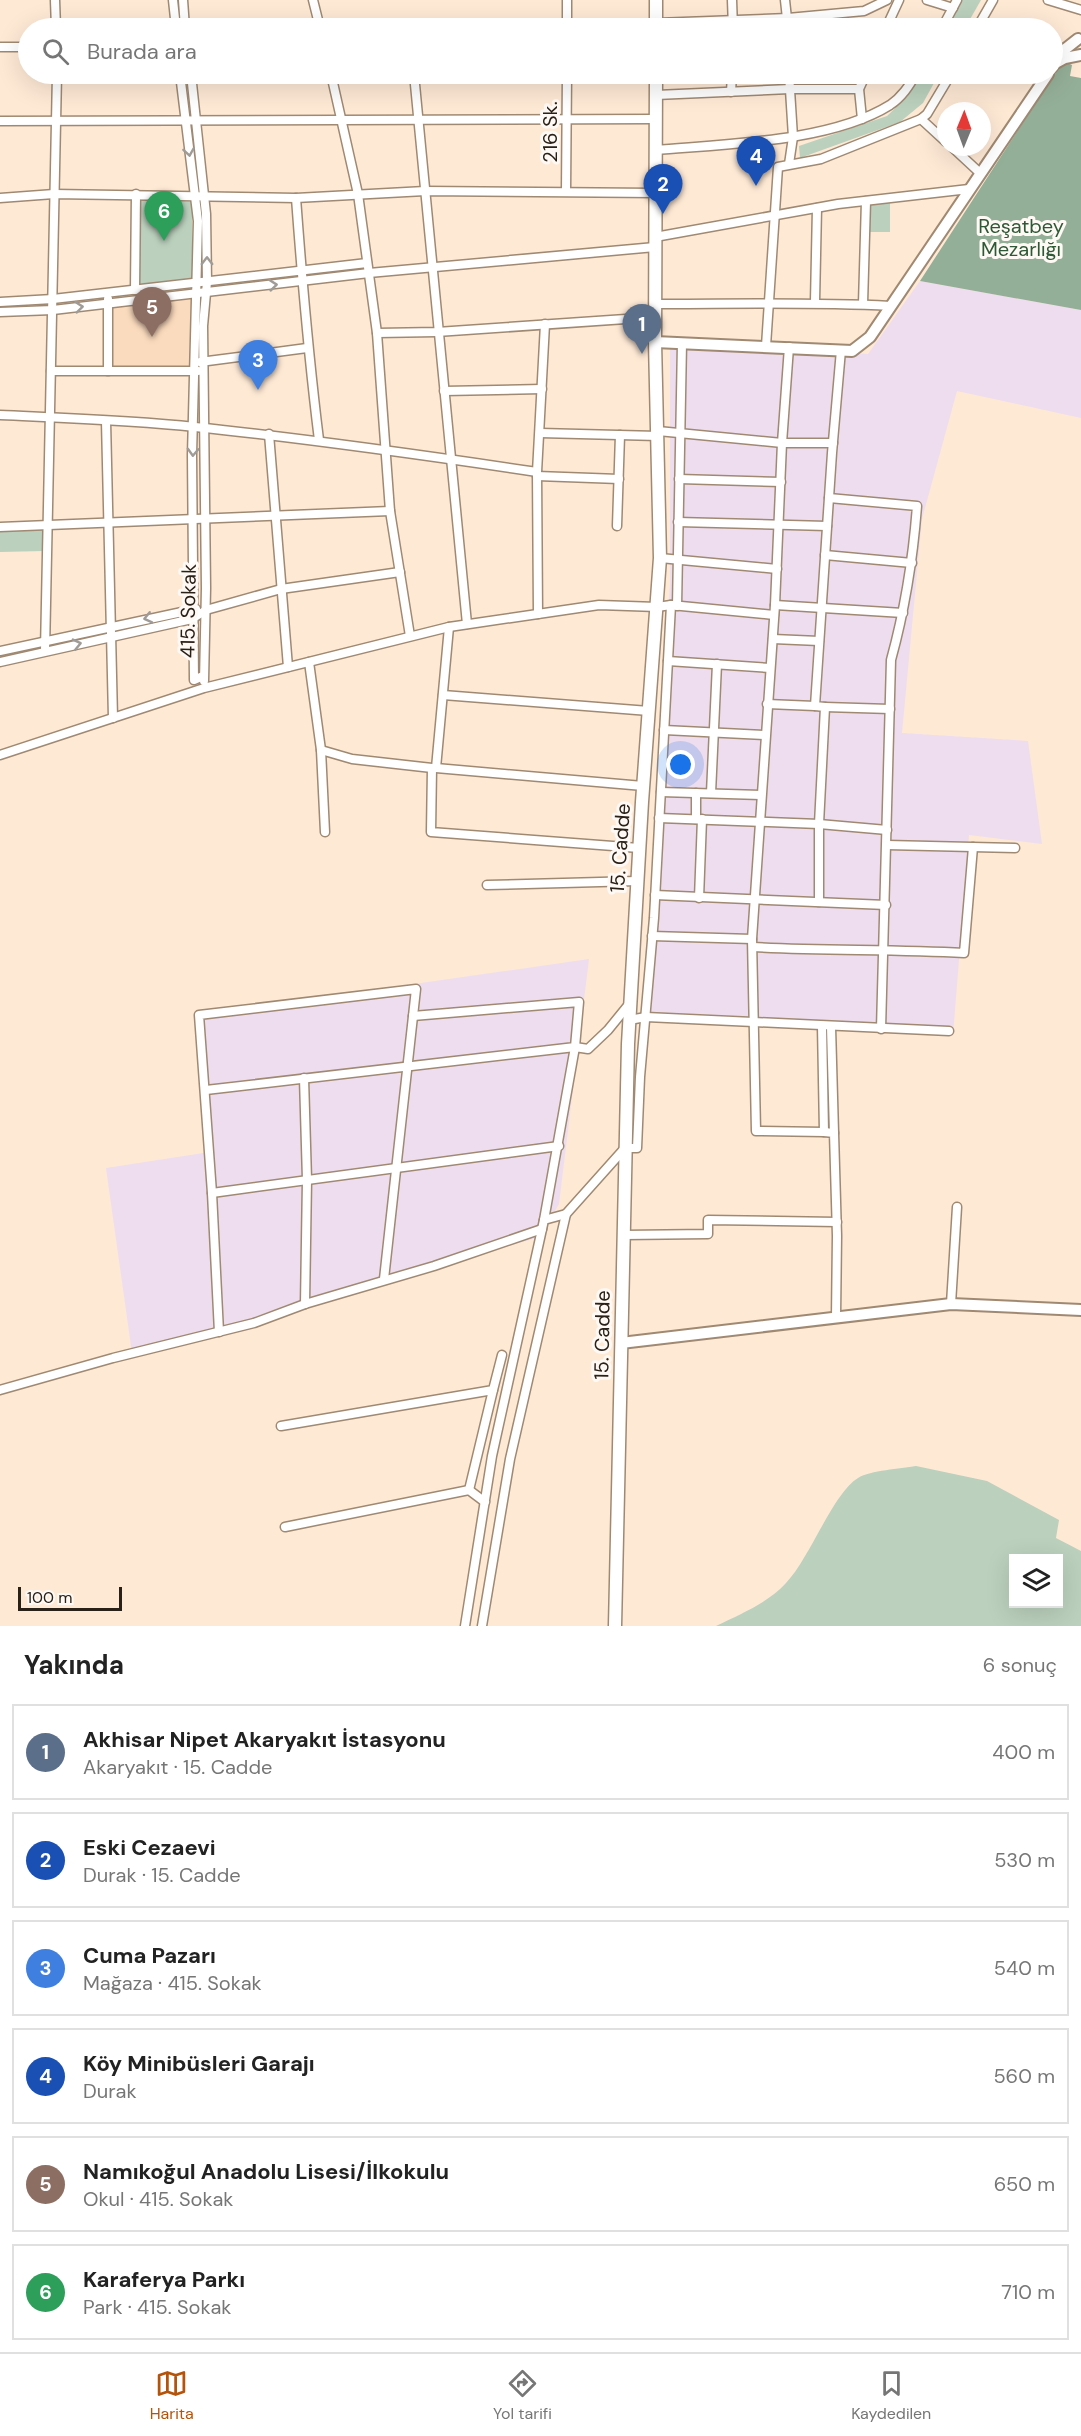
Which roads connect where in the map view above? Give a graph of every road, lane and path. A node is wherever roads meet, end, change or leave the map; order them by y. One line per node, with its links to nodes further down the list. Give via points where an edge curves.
1 (55, 0): 16 (street)
2 (173, 0): 17 (street)
3 (183, 0): 18 (street)
4 (313, 0): 19 (street)
5 (567, 0): 20 (street)
6 (656, 0): 21 (main road)
7 (732, 0): 22 (street)
8 (785, 0): 23 (street)
9 (887, 0): 23 (street, via 864,11)
10 (899, 0): 24 (street)
11 (927, 0): 14 (street)
12 (993, 0): 26 (street)
13 (1048, 0): 15 (street)
14 (955, 4): 25 (street)
15 (1081, 10)
16 (56, 18)
17 (175, 18)
18 (184, 18)
19 (318, 18)
20 (567, 18)
21 (656, 18)
22 (733, 18)
23 (788, 18)
24 (891, 18)
25 (947, 18)
26 (982, 18)
27 (1079, 36): 30 (street); 31 (street)
28 (0, 47): 29 (street)
29 (18, 47)
30 (1063, 51)
31 (1081, 53): 32 (street)
32 (1063, 60)
33 (57, 84): 55 (street)
34 (181, 84): 58 (street, 415. Sokak)
35 (192, 84): 59 (street, 415. Sokak)
36 (334, 84): 56 (street)
37 (415, 84): 57 (street)
38 (567, 84): 53 (street, 216 Sk.)
39 (656, 84): 49 (main road, 15. Cadde)
40 (731, 84): 48 (street)
41 (790, 84): 46 (street)
42 (861, 84): 47 (street)
43 (910, 84): 51 (street, via 891,104)
44 (945, 84): 52 (street)
45 (1041, 84): 65 (street)
46 (790, 89): 47 (street); 48 (street); 61 (street)
47 (859, 89): 51 (street)
48 (731, 92): 49 (street)
49 (656, 95): 50 (main road, 15. Cadde)
50 (656, 119): 53 (street); 62 (main road, 15. Cadde)
51 (862, 119): 61 (street)
52 (921, 119): 60 (street); 64 (street, via 821,159)
53 (567, 120): 57 (street); 68 (street, 216 Sk.)
54 (0, 121): 55 (street)
55 (57, 121): 58 (street); 70 (street)
56 (344, 121): 57 (street); 59 (street); 72 (street)
57 (418, 121): 67 (street)
58 (184, 122): 59 (street); 73 (street, 415. Sokak, one-way to 73)
59 (197, 122): 73 (street, 415. Sokak)
60 (937, 134)
61 (793, 137): 62 (street); 64 (street)
62 (656, 150): 69 (main road, 15. Cadde)
63 (962, 156): 65 (street)
64 (789, 164): 78 (street, via 778,167)
65 (980, 173): 66 (street)
66 (969, 189): 76 (street); 96 (street)
67 (425, 191): 68 (street); 72 (street); 81 (street)
68 (566, 191): 69 (street)
69 (656, 193): 79 (main road, 15. Cadde)
70 (54, 194): 71 (street); 74 (street); 90 (street)
71 (136, 194): 73 (street); 87 (street)
72 (358, 194): 75 (street); 80 (street)
73 (201, 196): 75 (street); 84 (street, 415. Sokak, one-way to 73); 86 (street, 415. Sokak)
74 (0, 198)
75 (296, 198): 82 (street)
76 (866, 201): 77 (street); 95 (street)
77 (817, 208): 78 (street); 92 (street)
78 (774, 216): 79 (street); 94 (street)
79 (655, 242): 81 (street); 98 (main road, 15. Cadde)
80 (367, 263): 82 (street); 83 (street)
81 (432, 268): 83 (street); 101 (street)
82 (301, 269): 84 (street); 85 (street)
83 (369, 273): 85 (street); 102 (street)
84 (207, 282): 86 (street); 89 (street, 415. Sokak)
85 (304, 282): 89 (street, one-way to 85); 107 (street)
86 (197, 283): 87 (street); 89 (street, 415. Sokak)
87 (135, 290): 88 (street)
88 (107, 293): 90 (street); 93 (street)
89 (200, 293): 93 (street); 109 (street, 415. Sokak); 110 (street, 415. Sokak)
90 (53, 299): 91 (street); 97 (street)
91 (0, 302)
92 (815, 302): 94 (street); 95 (street)
93 (109, 303): 97 (street, one-way to 93); 112 (street)
94 (768, 304): 98 (street); 105 (street)
95 (863, 304): 96 (street)
96 (890, 306): 108 (street, via 870,337 852,351)
97 (53, 310): 99 (street); 111 (street)
98 (655, 310): 100 (street); 103 (main road, 15. Cadde)
99 (0, 312)
100 (545, 324): 101 (street); 113 (street)
101 (437, 332): 102 (street); 114 (street)
102 (377, 333): 128 (street)
103 (655, 342): 104 (street); 123 (main road, 15. Cadde)
104 (682, 344): 105 (street); 120 (street)
105 (766, 346): 106 (street)
106 (789, 347): 108 (street); 126 (street)
107 (307, 348): 109 (street); 125 (street)
108 (841, 350): 127 (street)
109 (204, 366): 110 (street); 119 (street, 415. Sokak)
110 (194, 367): 112 (street); 118 (street, 415. Sokak)
111 (51, 371): 112 (street); 116 (street)
112 (108, 371)
113 (542, 389): 114 (street); 121 (street)
114 (444, 392): 129 (street)
115 (0, 415): 116 (street)
116 (50, 418): 117 (street); 142 (street)
117 (106, 421): 118 (street); 140 (street)
118 (194, 426): 119 (street); 137 (street, 415. Sokak, one-way to 137)
119 (204, 428): 122 (street); 138 (street, 415. Sokak)
120 (680, 432): 123 (street); 126 (street); 132 (street)
121 (540, 433): 124 (street); 130 (street)
122 (269, 434): 125 (street); 136 (street)
123 (658, 434): 124 (street); 147 (main road, 15. Cadde)
124 (620, 435): 131 (street)
125 (319, 440): 128 (street)
126 (782, 442): 127 (street); 133 (street)
127 (833, 443): 134 (street)
128 (385, 449): 129 (street); 135 (street)
129 (449, 459): 130 (street); 163 (street)
130 (537, 474): 131 (street); 160 (street)
131 (619, 479): 143 (street)
132 (679, 479): 133 (street); 139 (street)
133 (781, 482): 141 (street)
134 (829, 498): 144 (street); 149 (street, via 917,506)
135 (390, 512): 136 (street); 151 (street)
136 (276, 517): 138 (street); 152 (street)
137 (192, 520): 138 (street); 140 (street); 156 (street, 415. Sokak)
138 (205, 520): 158 (street, 415. Sokak)
139 (678, 522): 141 (street); 148 (street)
140 (109, 524): 142 (street); 164 (street)
141 (780, 525): 144 (street); 150 (street)
142 (47, 526): 145 (street); 169 (street)
143 (617, 526)
144 (827, 526): 146 (street)
145 (0, 527)
146 (825, 555): 149 (street); 157 (street)
147 (660, 558): 148 (street); 155 (main road, 15. Cadde)
148 (678, 560): 150 (street); 154 (street)
149 (912, 562): 159 (street)
150 (777, 569): 153 (street)
151 (399, 572): 152 (street); 167 (street)
152 (281, 589): 158 (street); 177 (street)
153 (775, 605): 157 (street); 161 (street)
154 (674, 606): 155 (street); 161 (street); 173 (street)
155 (657, 607): 160 (street, via 599,605); 185 (main road, 15. Cadde)
156 (192, 608): 158 (street); 162 (street, 415. Sokak); 164 (street, one-way to 164)
157 (822, 608): 159 (street); 170 (street)
158 (206, 610): 162 (street); 179 (street, 415. Sokak)
159 (903, 613): 184 (street, via 891,660)
160 (537, 614): 163 (street)
161 (774, 615): 168 (street)
162 (192, 619): 166 (street); 179 (street, 415. Sokak, via 194,680)
163 (467, 624): 165 (street)
164 (110, 626): 166 (street); 169 (street)
165 (449, 627): 167 (street); 181 (street)
166 (111, 636): 172 (street, one-way to 166); 186 (street)
167 (410, 636): 175 (street)
168 (772, 639): 170 (street); 178 (street)
169 (45, 641): 171 (street); 172 (street)
170 (819, 641): 183 (street)
171 (0, 651)
172 (45, 651): 174 (street)
173 (668, 661): 176 (street); 187 (street)
174 (0, 662)
175 (309, 662): 177 (street); 190 (street)
176 (717, 664): 178 (street); 188 (street)
177 (288, 667): 180 (street)
178 (770, 668): 182 (street)
179 (203, 676): 180 (street)
180 (204, 687): 186 (street)
181 (443, 696): 185 (street); 192 (street)
182 (767, 704): 183 (street); 189 (street)
183 (820, 706): 184 (street); 202 (street)
184 (890, 709): 203 (street)
185 (649, 711): 193 (main road, 15. Cadde)
186 (112, 718): 191 (street)
187 (664, 730): 188 (street); 194 (street)
188 (714, 733): 189 (street); 196 (street)
189 (765, 735): 197 (street)
190 (321, 750): 192 (street, via 352,759); 204 (street)
191 (0, 755)
192 (434, 768): 193 (street); 207 (street, via 431,832)
193 (643, 786): 198 (main road, 15. Cadde)
194 (661, 792): 195 (street); 199 (street)
195 (696, 793): 196 (street); 200 (street)
196 (711, 793): 197 (street)
197 (761, 795): 201 (street)
198 (642, 802): 199 (street); 207 (main road, 15. Cadde)
199 (659, 815): 200 (street); 211 (street)
200 (699, 819): 201 (street); 212 (street)
201 (760, 821): 202 (street); 213 (street)
202 (819, 824): 203 (street); 214 (street)
203 (887, 830): 205 (street)
204 (325, 832)
205 (887, 845): 206 (street); 215 (street)
206 (973, 847): 208 (street); 220 (street, via 964,952)
207 (639, 848): 209 (main road, 15. Cadde)
208 (1015, 848)
209 (637, 881): 210 (street); 216 (main road, 15. Cadde)
210 (487, 885)
211 (655, 895): 212 (street); 217 (street)
212 (699, 898): 213 (street)
213 (754, 899): 214 (street); 219 (street)
214 (819, 902): 215 (street)
215 (886, 905): 220 (street)
216 (635, 908): 217 (street); 221 (main road, 15. Cadde)
217 (654, 918): 218 (street)
218 (652, 936): 219 (street); 223 (street)
219 (752, 943): 220 (street, via 819,951); 225 (street)
220 (885, 948): 227 (street)
221 (630, 1002): 224 (main road, 15. Cadde); 229 (street, via 588,1049)
222 (413, 1016): 229 (street, via 579,1002); 230 (street); 232 (street, via 416,989 199,1015)
223 (646, 1017): 224 (street); 225 (street); 236 (street, via 637,1148)
224 (629, 1020): 236 (main road, 15. Cadde)
225 (754, 1022): 226 (street); 233 (street, via 756,1131)
226 (827, 1027): 227 (street); 233 (street); 234 (street)
227 (881, 1029): 228 (street)
228 (949, 1031)
229 (575, 1047): 230 (street); 235 (street)
230 (409, 1065): 231 (street); 237 (street)
231 (304, 1078): 232 (street); 238 (street)
232 (206, 1090): 239 (street)
233 (824, 1132): 234 (street)
234 (834, 1133): 242 (street)
235 (559, 1146): 237 (street); 243 (street)
236 (626, 1148): 241 (street); 244 (main road, 15. Cadde)
237 (396, 1168): 238 (street); 245 (street)
238 (307, 1180): 239 (street); 246 (street)
239 (212, 1193): 250 (street)
240 (957, 1208): 247 (street)
241 (566, 1214): 243 (street); 260 (street, via 510,1459)
242 (837, 1222): 244 (street, via 708,1220 708,1234); 249 (street)
243 (543, 1224): 245 (street, via 434,1266); 257 (street)
244 (624, 1235): 251 (main road, 15. Cadde)
245 (384, 1280): 246 (street)
246 (305, 1304): 250 (street)
247 (951, 1304): 248 (street); 249 (street)
248 (1081, 1310)
249 (836, 1317): 251 (street)
250 (219, 1332): 253 (street)
251 (621, 1343): 261 (main road, 15. Cadde)
252 (502, 1355): 254 (street)
253 (0, 1390)
254 (493, 1390): 255 (street); 256 (street)
255 (281, 1425)
256 (469, 1490): 257 (street); 258 (street)
257 (485, 1502): 259 (street)
258 (285, 1527)
259 (465, 1626)
260 (482, 1626)
261 (615, 1626)

